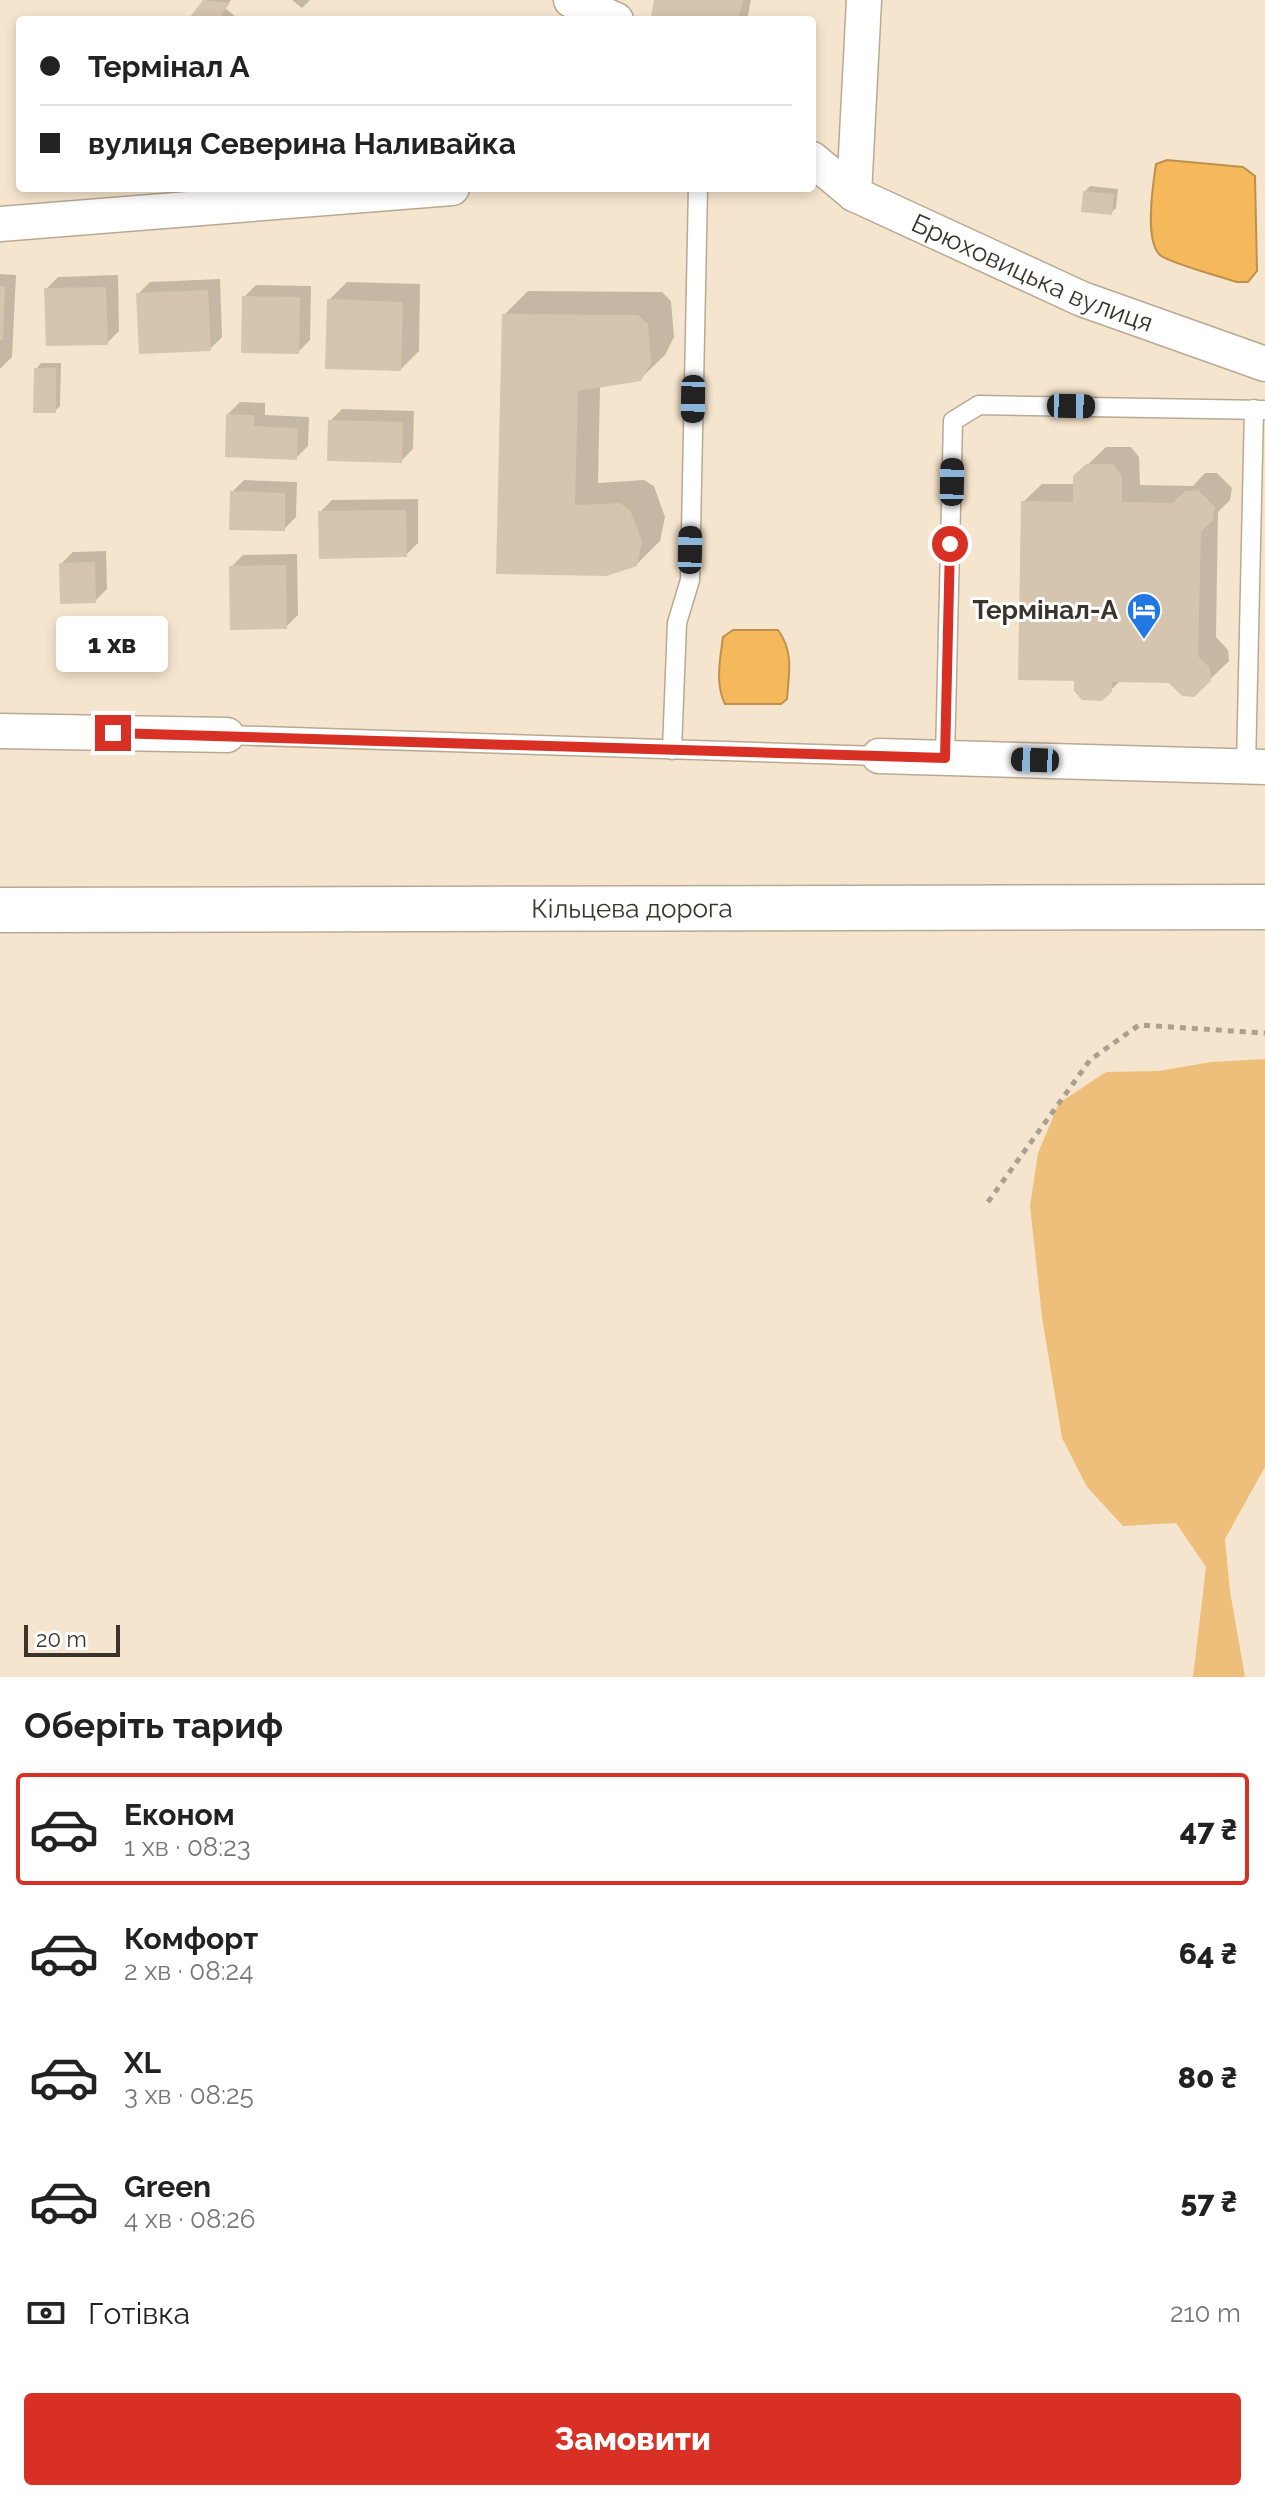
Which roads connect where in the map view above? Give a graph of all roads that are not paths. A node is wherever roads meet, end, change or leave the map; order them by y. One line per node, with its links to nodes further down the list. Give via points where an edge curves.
1 (571, 0): 3 (street)
2 (864, 0): 7 (street)
3 (607, 16)
4 (816, 159): 7 (street, Брюховицька вулиця)
5 (402, 192): 8 (street)
6 (698, 192): 13 (lane, via 690,580 677,623)
7 (854, 194): 9 (street, Брюховицька вулиця, via 1082,299)
8 (0, 224)
9 (1265, 364)
10 (1259, 410): 15 (lane, via 979,405 953,421); 16 (lane)
11 (0, 731): 12 (street)
12 (227, 735): 13 (lane)
13 (672, 750): 14 (lane)
14 (879, 756): 15 (street)
15 (945, 758): 16 (street)
16 (1255, 766)
17 (1265, 907): 18 (highway, Кільцева дорога)
18 (0, 910)

